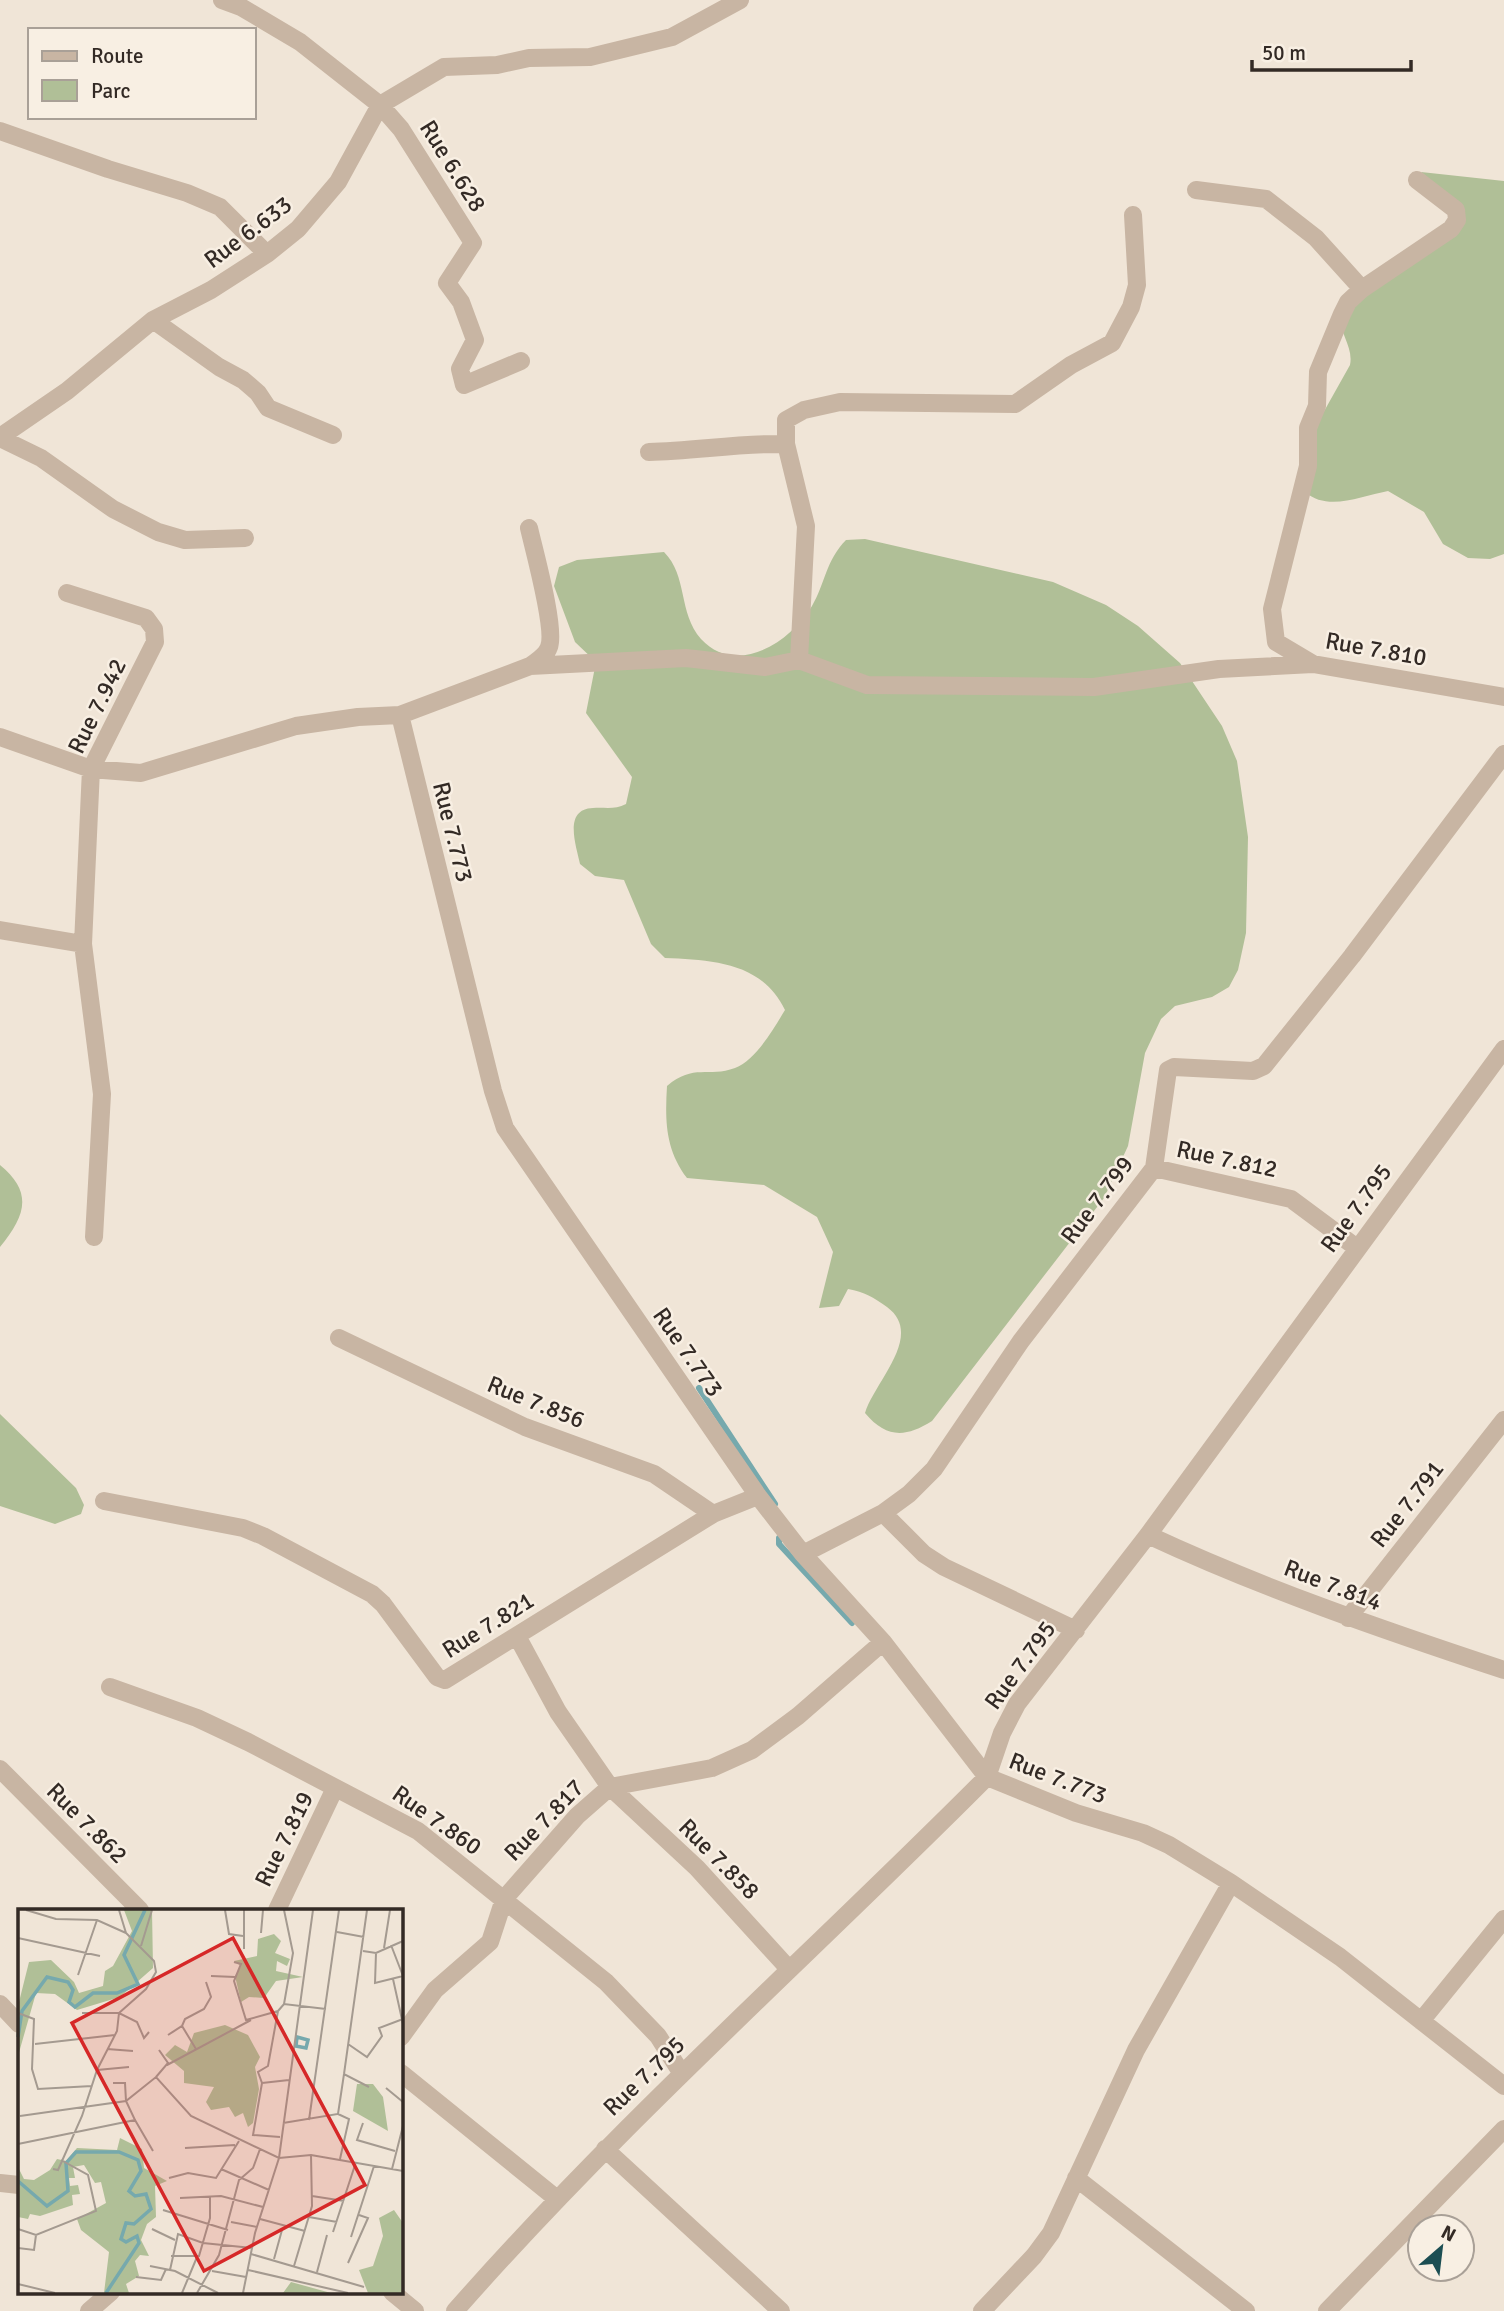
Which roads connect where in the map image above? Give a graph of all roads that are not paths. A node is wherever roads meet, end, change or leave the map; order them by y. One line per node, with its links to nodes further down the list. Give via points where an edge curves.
1 (222, 0): 3 (street, via 300,42)
2 (740, 0): 3 (street, via 672,37 590,57 444,67)
3 (380, 105): 8 (street, Rue 6.633, via 338,182 298,229); 11 (street, Rue 6.628, via 401,129 473,243 447,283 461,302 475,340 460,369 464,385)
4 (0, 131): 8 (street, via 220,207)
5 (1417, 180): 9 (street, via 1456,210 1457,219 1451,229)
6 (1196, 190): 9 (street, via 1266,199 1316,239)
7 (1133, 215): 14 (street, via 1137,285 1112,343 1015,404 840,402 804,410 786,420)
8 (267, 254): 10 (street, Rue 6.633)
9 (1362, 289): 20 (street, Rue 7.810, via 1345,308 1318,372 1317,406 1308,428 1308,466 1272,609 1276,642)
10 (153, 320): 12 (street, via 243,380 268,408); 13 (street, Rue 6.633, via 67,391)
11 (521, 361)
12 (333, 435)
13 (0, 437): 17 (street, via 158,532 185,540)
14 (786, 444): 15 (street, via 743,443); 19 (street, via 806,526)
15 (649, 452)
16 (529, 528): 21 (street, via 551,644)
17 (245, 538)
18 (67, 593): 26 (street, Rue 7.942, via 146,618 154,629 155,642)
19 (799, 660): 20 (street, via 867,685 932,686 1094,687 1219,669); 21 (street, via 765,667 686,658)
20 (1313, 664): 22 (street, Rue 7.810)
21 (530, 666): 23 (street)
22 (1504, 697)
23 (400, 715): 26 (street, via 296,726 142,773); 35 (street, Rue 7.773, via 505,1128)
24 (0, 737): 26 (street)
25 (1504, 754): 30 (street, Rue 7.799, via 1264,1066 1253,1071 1168,1070)
26 (91, 769): 28 (street, Rue 7.942)
27 (0, 930): 28 (street)
28 (83, 944): 31 (street, Rue 7.942, via 102,1094)
29 (1504, 1049): 32 (street, Rue 7.795)
30 (1154, 1168): 32 (street, Rue 7.812, via 1291,1199); 37 (street, Rue 7.799, via 1021,1341 934,1469)
31 (94, 1237)
32 (1357, 1248): 39 (street, Rue 7.795)
33 (339, 1338): 38 (street, Rue 7.856, via 525,1427 654,1474)
34 (1504, 1420): 41 (street, Rue 7.791)
35 (758, 1496): 38 (street, Rue 7.821); 40 (street, Rue 7.773)
36 (104, 1501): 43 (street, Rue 7.821, via 171,1511 263,1536 372,1594 437,1677 445,1680)
37 (883, 1513): 40 (street, Rue 7.799); 42 (street, via 924,1554 944,1567)
38 (713, 1514): 43 (street, Rue 7.821)
39 (1148, 1535): 41 (street, Rue 7.814); 42 (street, Rue 7.795)
40 (803, 1553): 44 (street, Rue 7.773)
41 (1348, 1618): 45 (street, Rue 7.814)
42 (1076, 1630): 48 (street, Rue 7.795, via 1017,1704)
43 (517, 1636): 49 (street, Rue 7.858, via 558,1712)
44 (883, 1642): 48 (street, Rue 7.773); 49 (street, Rue 7.817, via 752,1750 712,1768)
45 (1504, 1670)
46 (110, 1687): 50 (street, Rue 7.860, via 197,1718)
47 (0, 1769): 53 (street, Rue 7.862)
48 (987, 1777): 51 (street, Rue 7.773, via 1076,1813 1143,1833); 56 (street, Rue 7.795)
49 (610, 1787): 52 (street, Rue 7.817, via 577,1816); 56 (street, Rue 7.858, via 697,1868)
50 (335, 1788): 52 (street, Rue 7.860, via 418,1831); 54 (street, Rue 7.819)
51 (1231, 1883): 58 (street, Rue 7.773, via 1340,1957); 66 (street, via 1136,2050)
52 (504, 1899): 60 (street, Rue 7.817, via 490,1942 435,1990); 62 (street, Rue 7.860, via 606,1982 658,2036)
53 (139, 1909)
54 (276, 1909)
55 (1504, 1919): 58 (street)
56 (789, 1969): 62 (street, Rue 7.795)
57 (0, 2004): 59 (street)
58 (1421, 2021): 63 (street, Rue 7.773)
59 (18, 2023)
60 (402, 2036)
61 (402, 2074): 67 (street)
62 (682, 2074): 65 (street, Rue 7.795)
63 (1504, 2086)
64 (1504, 2129): 76 (street)
65 (605, 2149): 67 (street, Rue 7.795); 73 (street)
66 (1076, 2178): 74 (street, via 1040,2249); 75 (street)
67 (557, 2199): 72 (street, Rue 7.795)
68 (109, 2294): 70 (street)
69 (394, 2294): 71 (street)
70 (89, 2311)
71 (415, 2311)
72 (455, 2311)
73 (781, 2311)
74 (982, 2311)
75 (1247, 2311)
76 (1327, 2311)

